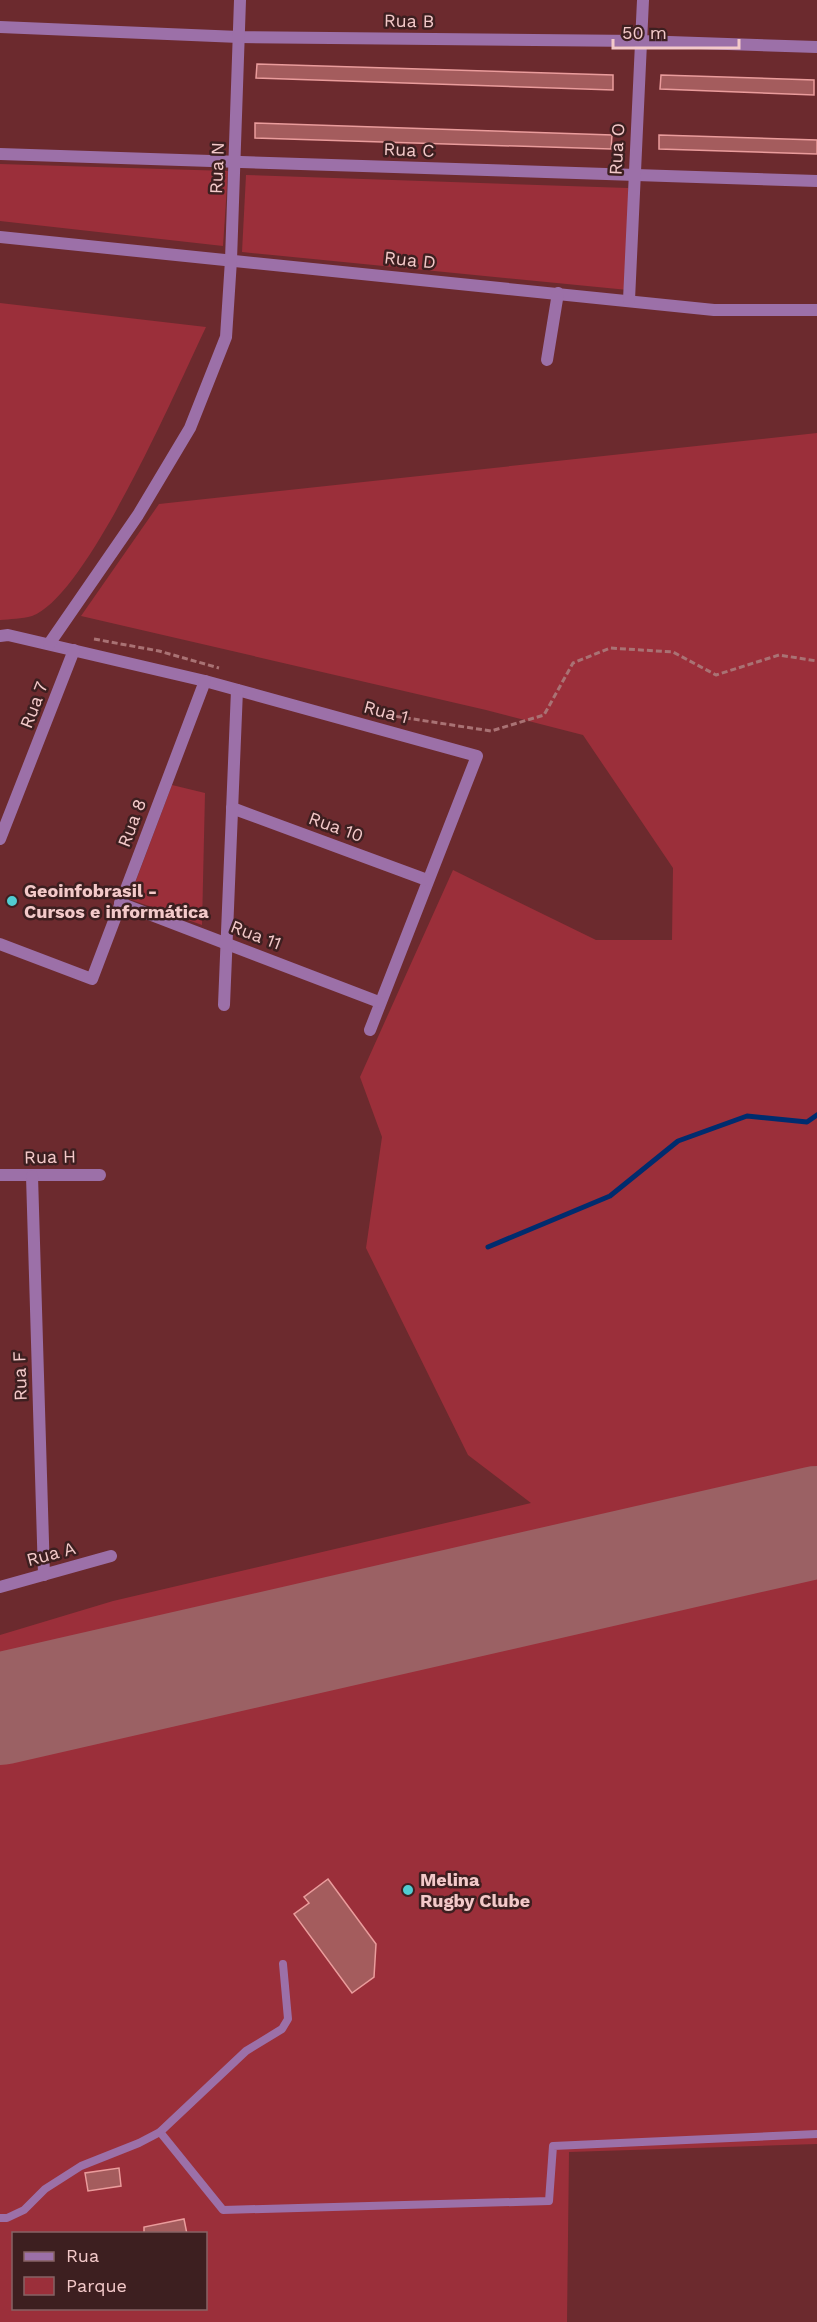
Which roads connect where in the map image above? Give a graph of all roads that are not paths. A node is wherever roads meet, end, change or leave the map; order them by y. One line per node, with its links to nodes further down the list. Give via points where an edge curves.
1 (240, 0): 4 (street, Rua N)
2 (643, 0): 5 (street, Rua O)
3 (0, 27): 4 (street, Rua B)
4 (239, 37): 5 (street, Rua B); 8 (street, Rua N)
5 (640, 41): 6 (street, Rua B); 9 (street, Rua O)
6 (817, 47)
7 (0, 154): 8 (street, Rua C)
8 (235, 163): 9 (street, Rua C); 12 (street, Rua N)
9 (634, 175): 10 (street, Rua C); 14 (street, Rua O)
10 (817, 181)
11 (0, 237): 12 (street, Rua D)
12 (231, 261): 13 (street, Rua D); 18 (street, Rua N, via 226,337 190,428 138,515)
13 (558, 293): 14 (street, Rua D); 16 (street)
14 (629, 300): 15 (street, Rua D, via 714,310)
15 (817, 310)
16 (546, 360)
17 (0, 636): 18 (street, Rua 1)
18 (49, 644): 19 (street, Rua 1)
19 (74, 650): 20 (street, Rua 1); 23 (street, Rua 7)
20 (206, 681): 21 (street, Rua 1); 25 (street, Rua 8)
21 (237, 690): 22 (street); 24 (street, Rua 1, via 477,756)
22 (232, 808): 24 (street, Rua 10); 26 (street)
23 (0, 839)
24 (427, 880): 28 (street, Rua 1)
25 (120, 903): 26 (street, Rua 11); 27 (street, Rua 8, via 92,979)
26 (226, 943): 28 (street, Rua 11); 29 (street)
27 (0, 944)
28 (379, 1002): 30 (street, Rua 1)
29 (224, 1005)
30 (369, 1030)
31 (100, 1174): 33 (street, Rua H)
32 (0, 1176): 33 (street, Rua H)
33 (32, 1176): 35 (street, Rua F)
34 (111, 1556): 35 (street, Rua A)
35 (44, 1575): 36 (street, Rua A)
36 (0, 1587)
37 (283, 1964): 38 (lane, via 288,2019 282,2029 246,2051)
38 (160, 2132): 39 (lane, via 223,2210 549,2200 553,2146); 40 (lane, via 81,2166 45,2189 24,2210)
39 (817, 2134)
40 (0, 2218)

